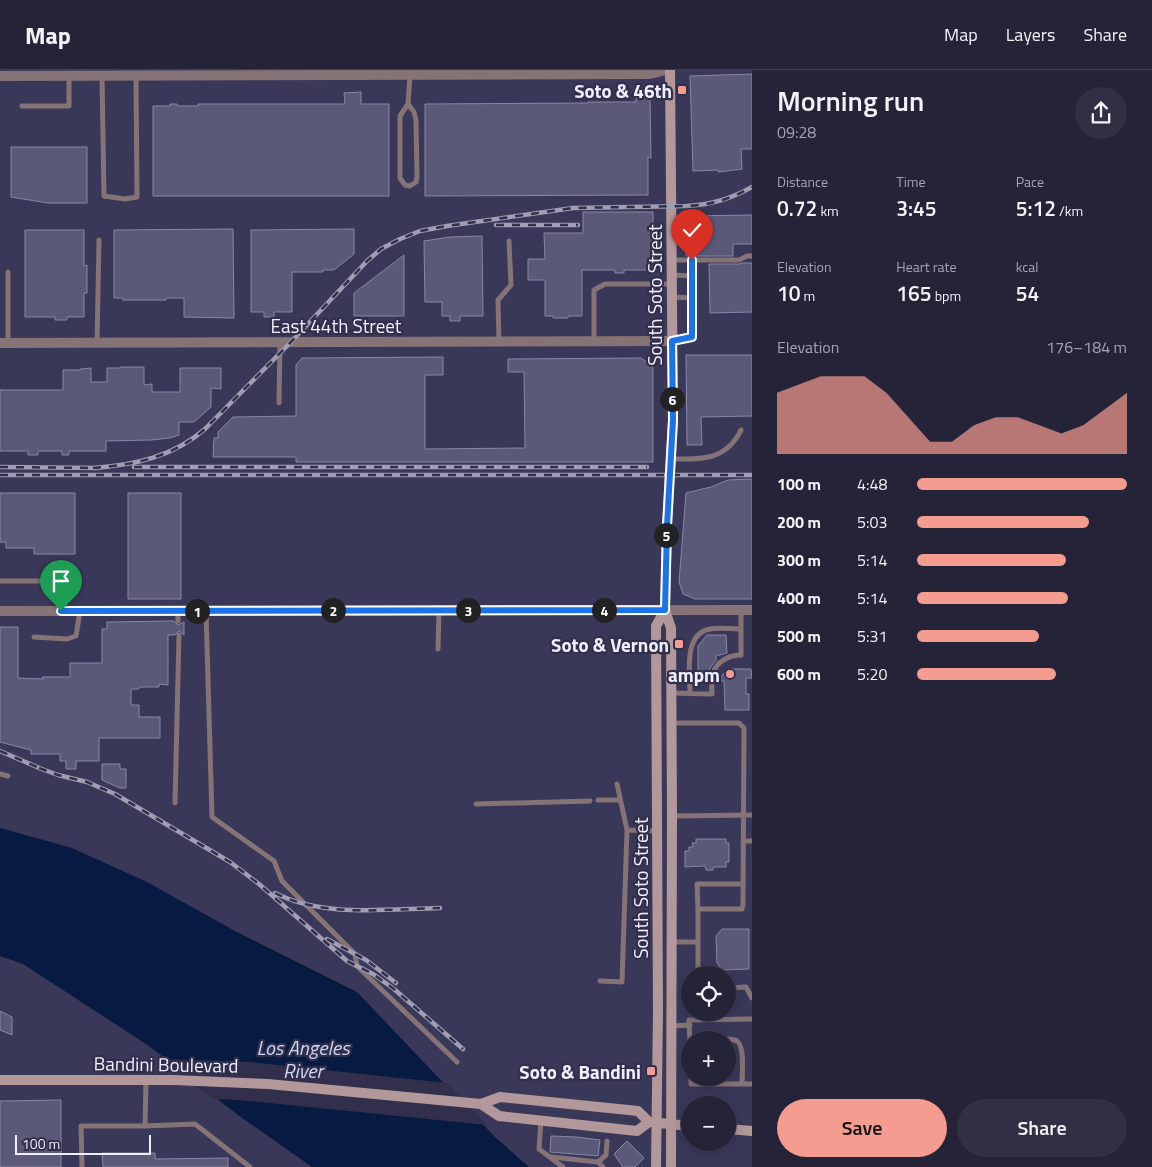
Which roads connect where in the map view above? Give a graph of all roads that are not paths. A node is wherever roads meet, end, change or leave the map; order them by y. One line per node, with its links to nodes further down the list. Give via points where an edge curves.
1 (668, 70): 4 (street, via 650,74); 15 (main road, South Soto Street)
2 (280, 72): 3 (street); 8 (street)
3 (374, 72): 5 (street)
4 (471, 72): 5 (street)
5 (410, 74): 10 (lane)
6 (69, 75): 7 (street); 9 (street); 11 (lane, via 69,106)
7 (102, 75): 8 (street); 8 (lane, via 104,196 124,199 137,197)
8 (136, 75)
9 (0, 76)
10 (408, 104): 10 (lane, via 400,116 400,178 410,186 416,182 416,120)
11 (22, 106)
12 (99, 240): 26 (lane)
13 (509, 241): 23 (lane, via 511,285 498,300)
14 (752, 256): 16 (lane, via 739,260)
15 (671, 260): 16 (lane); 19 (main road, South Soto Street)
16 (692, 260): 18 (lane)
17 (8, 272): 25 (lane)
18 (692, 276): 19 (lane); 21 (lane)
19 (672, 280): 20 (main road, South Soto Street); 24 (lane, via 605,284 594,290)
20 (672, 298): 21 (lane); 22 (main road, South Soto Street)
21 (693, 298): 22 (lane, via 692,337)
22 (672, 341): 24 (street, East 44th Street); 30 (main road, South Soto Street)
23 (499, 342): 24 (street, East 44th Street); 27 (street, East 44th Street)
24 (594, 342)
25 (4, 343): 26 (street, East 44th Street)
26 (96, 343): 27 (street, East 44th Street)
27 (280, 343): 28 (lane)
28 (279, 403)
29 (741, 430): 30 (lane, via 736,441 718,455)
30 (671, 460): 33 (main road, South Soto Street)
31 (0, 580): 37 (lane, via 45,581 61,599)
32 (439, 610): 33 (street); 39 (street); 43 (lane)
33 (665, 610): 34 (street); 44 (main road, South Soto Street, via 671,628); 55 (main road, South Soto Street, via 656,626)
34 (741, 610): 35 (street); 40 (lane)
35 (752, 610)
36 (0, 611): 37 (street)
37 (61, 611): 38 (street)
38 (80, 611): 39 (street, via 178,616); 42 (lane, via 76,636 67,639)
39 (206, 611): 76 (lane, via 212,816 274,862 282,881 355,954 357,966)
40 (741, 629): 45 (lane, via 741,655 725,658 715,669 712,694); 45 (lane, via 709,629 692,642)
41 (179, 635): 53 (lane)
42 (34, 637)
43 (438, 649)
44 (671, 693): 45 (lane); 46 (main road, South Soto Street)
45 (690, 693)
46 (671, 723): 56 (main road, South Soto Street); 57 (lane, via 739,723 744,728)
47 (0, 774): 48 (lane)
48 (8, 776)
49 (617, 784): 51 (lane)
50 (598, 800): 51 (lane)
51 (620, 800): 59 (lane)
52 (590, 801): 54 (lane)
53 (175, 803)
54 (476, 804)
55 (657, 815): 56 (main road); 60 (main road, South Soto Street)
56 (672, 816): 57 (lane); 65 (main road, South Soto Street)
57 (743, 816): 58 (lane); 61 (lane)
58 (752, 816)
59 (627, 830): 60 (lane); 68 (lane, via 622,982)
60 (657, 831): 84 (main road, South Soto Street)
61 (743, 841): 62 (lane); 63 (lane)
62 (752, 841)
63 (743, 884): 64 (lane, via 742,909); 64 (lane, via 697,884)
64 (698, 910): 66 (lane)
65 (672, 942): 66 (lane); 73 (main road, South Soto Street)
66 (698, 942): 67 (lane)
67 (698, 966)
68 (600, 981)
69 (736, 988): 70 (lane, via 746,987)
70 (752, 998)
71 (752, 1019): 72 (lane, via 689,1020)
72 (690, 1025): 73 (lane); 74 (lane)
73 (672, 1026): 84 (main road, South Soto Street)
74 (690, 1031)
75 (736, 1041): 80 (lane, via 742,1050)
76 (457, 1062)
77 (146, 1079): 78 (main road, Bandini Boulevard); 82 (main road, Bandini Boulevard, via 268,1084); 86 (lane)
78 (0, 1080)
79 (736, 1084): 80 (lane)
80 (742, 1084): 81 (lane)
81 (752, 1084)
82 (481, 1104): 83 (main road, Bandini Boulevard, via 499,1116); 84 (main road, Bandini Boulevard, via 500,1097 638,1111)
83 (541, 1120): 84 (main road, Bandini Boulevard, via 637,1130); 90 (lane, via 539,1149)
84 (660, 1123): 85 (main road); 96 (main road, South Soto Street); 97 (main road, South Soto Street)
85 (681, 1125)
86 (146, 1126): 92 (lane, via 80,1126); 93 (lane, via 195,1124)
87 (736, 1130): 88 (main road)
88 (752, 1131)
89 (607, 1140): 91 (lane, via 606,1154)
90 (550, 1157): 91 (lane); 94 (lane)
91 (598, 1162): 95 (lane)
92 (82, 1167)
93 (250, 1167)
94 (563, 1167)
95 (603, 1167)
96 (656, 1167)
97 (671, 1167)

